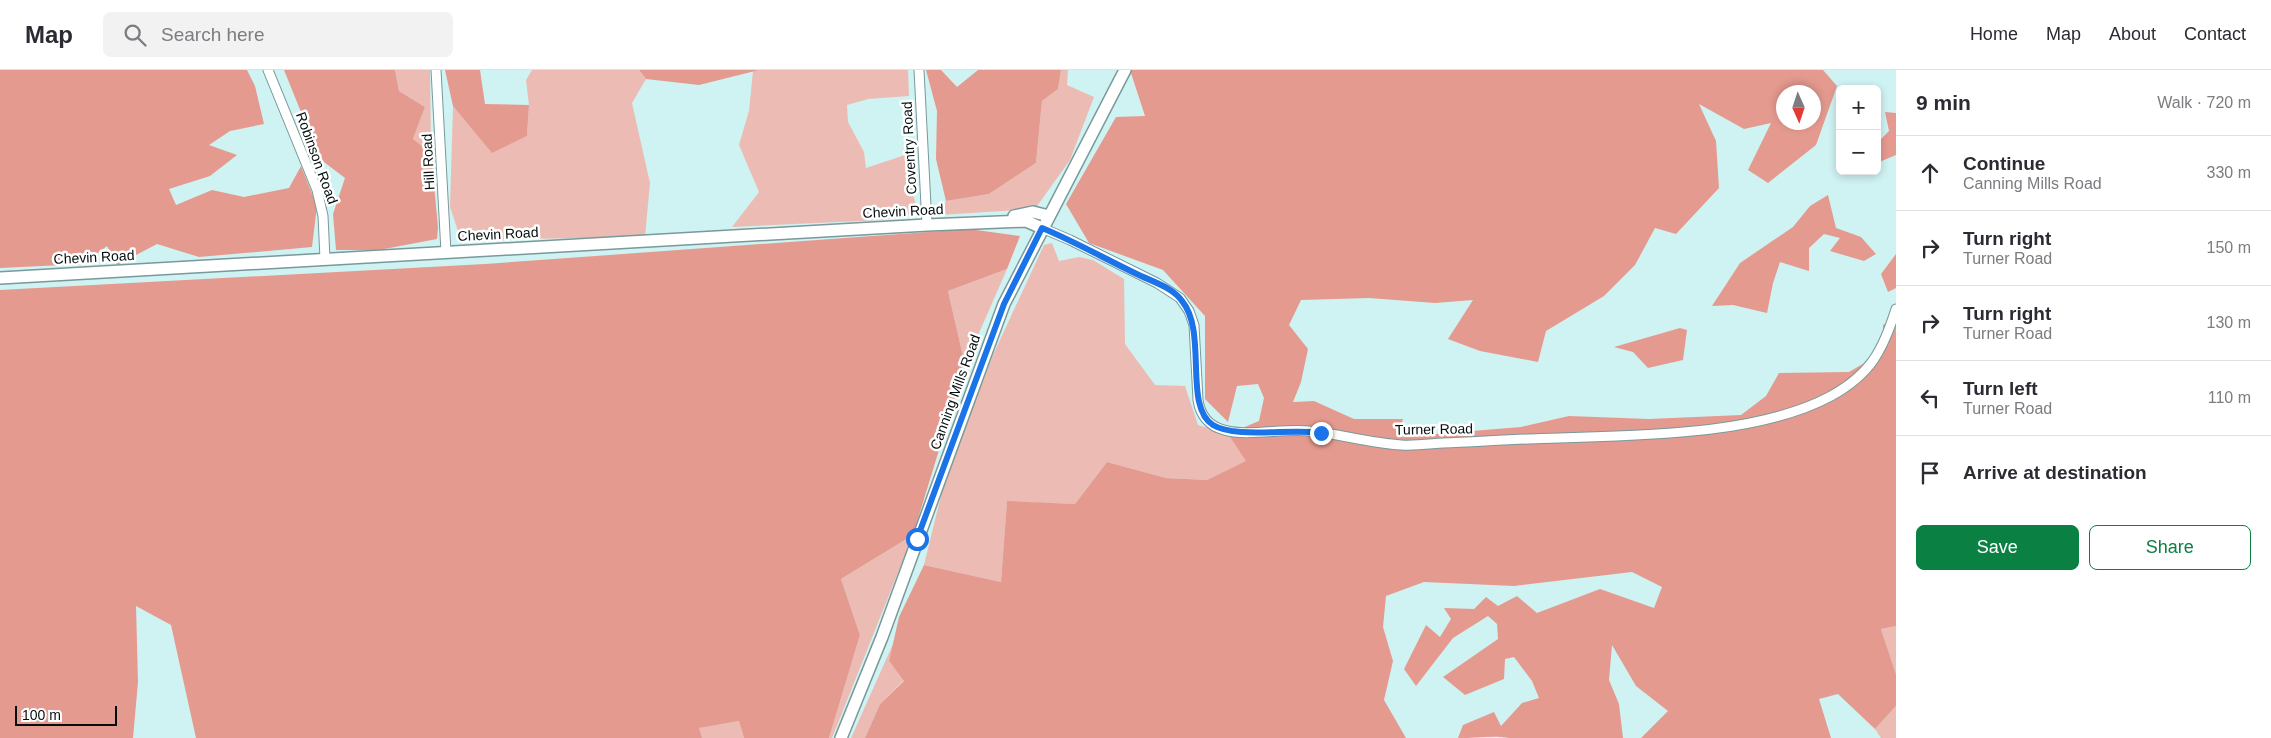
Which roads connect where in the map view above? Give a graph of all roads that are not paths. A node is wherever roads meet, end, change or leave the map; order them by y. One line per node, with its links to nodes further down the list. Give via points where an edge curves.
1 (268, 70): 10 (street, Robinson Road, via 319,198)
2 (436, 70): 9 (street, Hill Road)
3 (918, 70): 7 (street, Coventry Road)
4 (1125, 70): 5 (main road, Canning Mills Road)
5 (1048, 216): 6 (main road, Chevin Road, via 1023,213); 8 (main road, Canning Mills Road)
6 (998, 222): 7 (main road, Chevin Road); 8 (main road, Chevin Road, via 1026,220)
7 (927, 225): 9 (main road, Chevin Road)
8 (1042, 228): 12 (street, Turner Road, via 1157,283 1180,298 1194,325 1199,405 1206,420 1228,431 1308,431 1401,445 1697,431 1763,419 1812,405 1833,395 1870,368 1881,350); 13 (main road, Canning Mills Road, via 1004,304 882,638)
9 (446, 252): 10 (main road, Chevin Road)
10 (325, 259): 11 (main road, Chevin Road)
11 (0, 278)
12 (1896, 309)
13 (841, 738)

